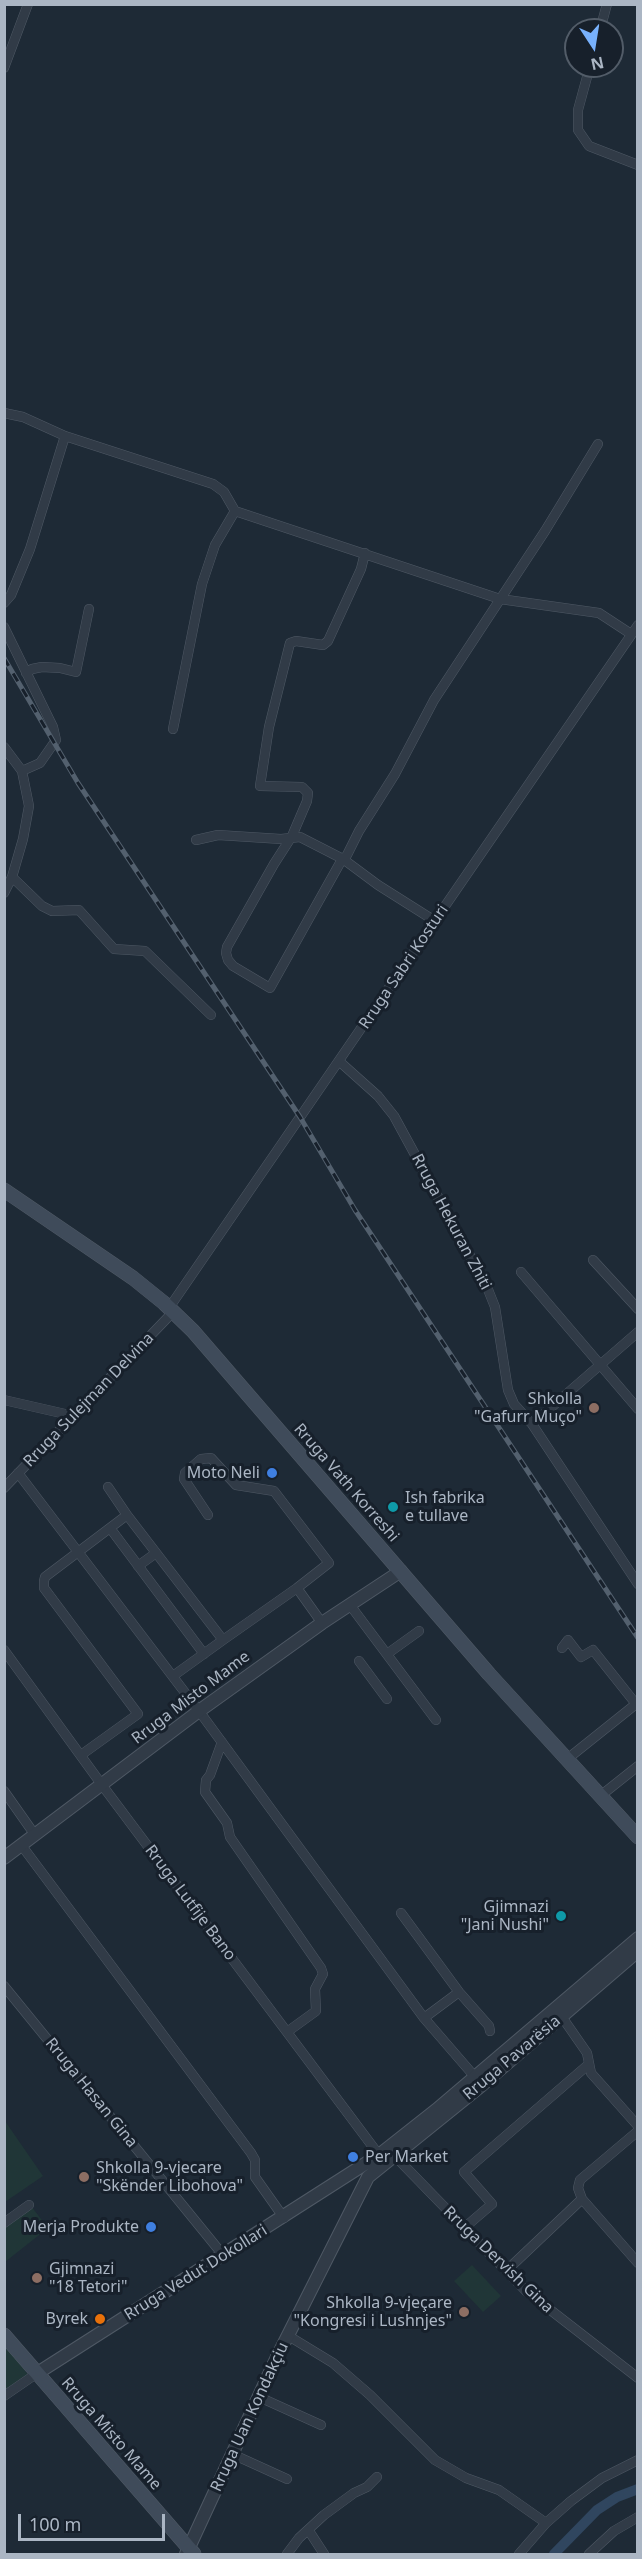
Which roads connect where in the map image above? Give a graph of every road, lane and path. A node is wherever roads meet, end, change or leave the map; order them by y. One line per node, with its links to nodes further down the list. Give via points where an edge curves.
1 (28, 4): 2 (street)
2 (4, 68)
3 (587, 78): 4 (street, via 578,110 578,130 589,146)
4 (638, 165)
5 (4, 413): 6 (street)
6 (65, 436): 8 (street, via 213,484 224,492); 11 (street, via 30,549)
7 (598, 444): 10 (street)
8 (235, 511): 9 (street); 17 (street, via 216,545 202,584)
9 (365, 553): 10 (street); 20 (street, via 328,641 323,645 290,643 269,727 260,786 302,787 308,793)
10 (500, 599): 15 (street, via 599,613); 22 (street, via 434,699 395,774)
11 (4, 603)
12 (89, 609): 16 (street, via 76,672 42,667)
13 (638, 625): 15 (street, Rruga Sabri Kosturi)
14 (4, 627): 16 (street)
15 (631, 634): 25 (street, Rruga Sabri Kosturi)
16 (26, 673): 19 (street, via 56,740 40,763)
17 (173, 729)
18 (4, 747): 19 (street)
19 (22, 771): 23 (street, via 29,806)
20 (292, 836): 21 (street, via 281,839 218,835); 22 (street); 22 (street, via 227,946 228,960 233,966 270,988)
21 (196, 840)
22 (343, 859): 25 (street)
23 (12, 877): 24 (street); 26 (street, via 52,911 79,910 114,949 145,951)
24 (4, 893)
25 (435, 921): 27 (street, Rruga Sabri Kosturi)
26 (211, 1015)
27 (340, 1062): 32 (street, Rruga Sabri Kosturi); 38 (street, Rruga Hekuran Zhiti, via 394,1116 465,1243 495,1307 508,1390 514,1404)
28 (4, 1190): 32 (main road, Rruga Vath Korreshi, via 125,1272)
29 (593, 1260): 31 (street)
30 (521, 1272): 34 (street)
31 (638, 1309)
32 (171, 1310): 37 (street, Rruga Sulejman Delvina); 48 (main road, Rruga Vath Korreshi)
33 (638, 1332): 34 (street)
34 (599, 1363): 36 (street); 38 (street)
35 (4, 1400): 37 (street)
36 (638, 1409)
37 (74, 1416): 39 (street, Rruga Sulejman Delvina)
38 (532, 1424): 49 (street, Rruga Hekuran Zhiti)
39 (18, 1473): 41 (street, Rruga Sulejman Delvina); 45 (street)
40 (108, 1487): 42 (street)
41 (4, 1488)
42 (127, 1515): 44 (street); 46 (street)
43 (208, 1515): 50 (street, via 184,1479 185,1473 201,1459 211,1458 236,1485 274,1491 329,1563)
44 (110, 1528): 45 (street); 47 (street)
45 (77, 1552): 60 (street); 65 (street, via 45,1576 44,1588 138,1714)
46 (156, 1553): 47 (street); 54 (street)
47 (138, 1566): 57 (street)
48 (401, 1571): 51 (street, Rruga Misto Mame); 66 (main road, Rruga Vath Korreshi)
49 (638, 1584)
50 (297, 1588): 52 (street); 54 (street)
51 (350, 1605): 52 (street, Rruga Misto Mame); 58 (street)
52 (322, 1623): 62 (street, Rruga Misto Mame)
53 (419, 1630): 58 (street)
54 (223, 1640): 57 (street)
55 (562, 1648): 66 (street, via 568,1640 581,1657 593,1650 636,1704)
56 (4, 1650): 65 (street, Rruga Lutfije Bano)
57 (204, 1654): 60 (street)
58 (387, 1654): 63 (street)
59 (359, 1661): 61 (street)
60 (172, 1676): 62 (street)
61 (387, 1699)
62 (199, 1711): 64 (street); 68 (street, Rruga Misto Mame)
63 (436, 1720)
64 (222, 1742): 81 (street); 83 (street, via 205,1792 227,1823 230,1837 323,1974 315,1989 316,2011)
65 (81, 1755): 68 (street, Rruga Lutfije Bano)
66 (566, 1760): 70 (main road, Rruga Vath Korreshi)
67 (638, 1766): 70 (street)
68 (102, 1785): 71 (street, Rruga Misto Mame); 83 (street, Rruga Lutfije Bano)
69 (4, 1791): 71 (street)
70 (599, 1797): 72 (main road, Rruga Vath Korreshi)
71 (36, 1836): 73 (street, Rruga Misto Mame)
72 (635, 1836)
73 (22, 1846): 74 (street, Rruga Misto Mame); 93 (street, via 251,2153 255,2177)
74 (4, 1858)
75 (401, 1913): 79 (street)
76 (638, 1938): 85 (street, Rruga Pavarësia)
77 (638, 1951): 80 (street, Rruga Pavarësia)
78 (4, 1986): 96 (street, Rruga Hasan Gina)
79 (459, 1992): 81 (street); 82 (street)
80 (562, 2017): 84 (street, via 587,2053); 88 (street, Rruga Pavarësia)
81 (424, 2018): 85 (street)
82 (490, 2031)
83 (287, 2032): 88 (street, Rruga Lutfije Bano)
84 (589, 2064): 86 (street, via 591,2073); 95 (street, via 464,2172 492,2204)
85 (475, 2077): 88 (street, Rruga Pavarësia)
86 (638, 2126)
87 (638, 2131): 91 (street, via 580,2180)
88 (386, 2156): 89 (street, Rruga Vedut Dokollari); 90 (street, Rruga Uan Kondakçiu); 95 (street, Rruga Dervish Gina)
89 (351, 2174): 90 (street, via 362,2173); 93 (street, Rruga Vedut Dokollari)
90 (365, 2182): 100 (street, Rruga Uan Kondakçiu)
91 (582, 2199): 97 (street); 98 (street)
92 (29, 2205): 94 (street)
93 (284, 2218): 96 (street, Rruga Vedut Dokollari)
94 (4, 2223)
95 (464, 2228): 98 (street, Rruga Dervish Gina)
96 (222, 2255): 101 (street, Rruga Vedut Dokollari)
97 (638, 2263)
98 (506, 2271): 102 (street, Rruga Dervish Gina, via 542,2305)
99 (4, 2335): 101 (main road, Rruga Misto Mame)
100 (287, 2335): 104 (street, Rruga Uan Kondakçiu); 111 (street, via 333,2363 435,2460 498,2490)
101 (36, 2374): 103 (street, Rruga Vedut Dokollari); 113 (main road, Rruga Misto Mame)
102 (638, 2378)
103 (4, 2396)
104 (259, 2397): 105 (street); 106 (street, Rruga Uan Kondakçiu)
105 (321, 2425)
106 (232, 2454): 109 (street); 113 (street, Rruga Uan Kondakçiu)
107 (638, 2460): 111 (street, via 595,2482)
108 (377, 2477): 112 (street, via 333,2508)
109 (287, 2479)
110 (638, 2517): 117 (street, via 614,2531)
111 (546, 2523): 116 (street)
112 (309, 2531): 114 (street); 115 (street)
113 (190, 2553)
114 (287, 2554)
115 (324, 2554)
116 (519, 2554)
117 (589, 2554)

